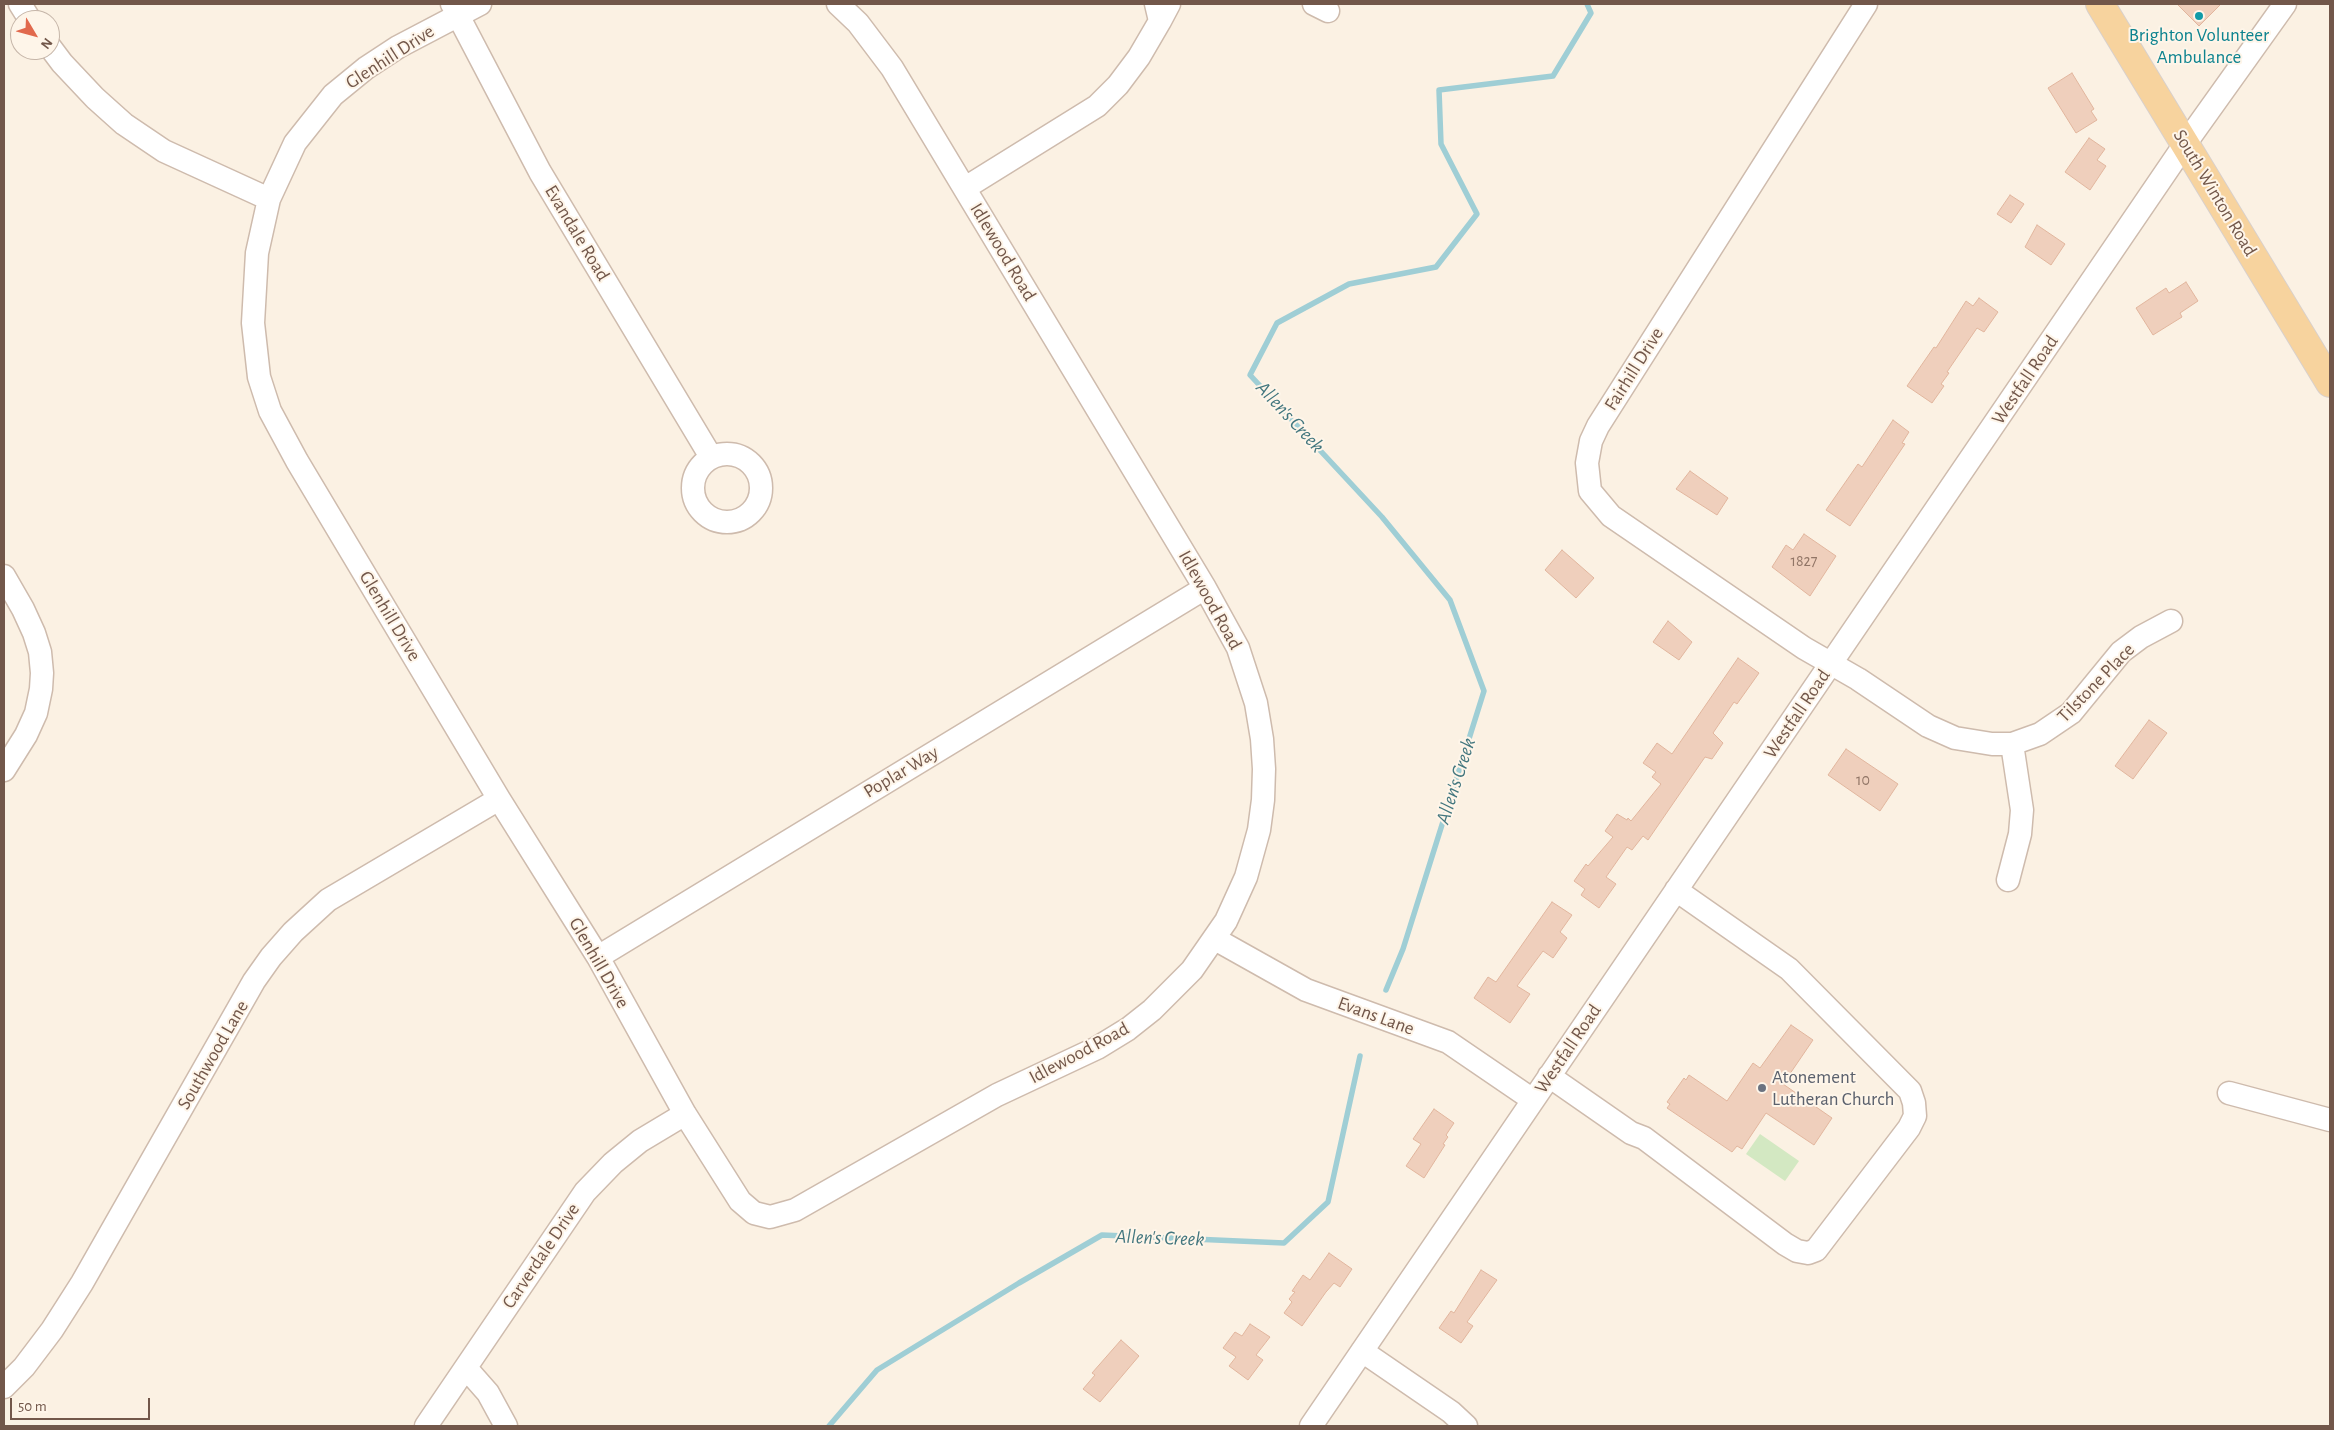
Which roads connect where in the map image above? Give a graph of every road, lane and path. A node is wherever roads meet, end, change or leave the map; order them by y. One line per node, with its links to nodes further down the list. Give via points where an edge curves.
1 (480, 4): 6 (street)
2 (838, 4): 10 (street, Idlewood Road, via 858,23 892,68)
3 (1866, 4): 17 (street, Fairhill Drive, via 1598,426 1587,463 1590,491 1610,516)
4 (2100, 4): 9 (main road, South Winton Road)
5 (2285, 4): 9 (street, Westfall Road)
6 (455, 9): 11 (street, Glenhill Drive, via 366,68 333,95 295,143); 13 (street, Evandale Road, via 540,172)
7 (1162, 9): 10 (street, via 1139,57 1118,86 1097,106)
8 (60, 60): 11 (street, via 94,98 164,151)
9 (2185, 144): 12 (main road, South Winton Road); 17 (street, Westfall Road)
10 (965, 188): 15 (street, Idlewood Road)
11 (269, 199): 20 (street, Glenhill Drive, via 257,253 253,323 259,377 270,410 297,461)
12 (2330, 383)
13 (711, 457)
14 (4, 576): 19 (street, via 34,634 42,673 36,714)
15 (1205, 588): 23 (street, Idlewood Road, via 1238,648 1256,703 1264,769 1258,830 1246,877); 24 (street, Poplar Way)
16 (2171, 621): 18 (street, Tilstone Place, via 2121,652 2081,702 2057,724)
17 (1832, 664): 18 (street, Tilstone Place, via 1941,732 1976,742); 22 (street, Westfall Road)
18 (2012, 744): 21 (street, via 2022,810 2020,834)
19 (4, 770)
20 (499, 799): 24 (street, Glenhill Drive); 33 (street, Southwood Lane, via 328,900 271,957 82,1283 52,1330)
21 (2008, 880)
22 (1676, 890): 25 (street, Westfall Road); 25 (street, via 1788,969 1910,1091 1915,1116 1909,1128 1816,1250 1797,1252 1644,1138 1631,1133)
23 (1215, 939): 27 (street, Evans Lane, via 1306,990 1448,1042); 30 (street, Idlewood Road, via 1176,988 1128,1029 1069,1063 997,1094 795,1210)
24 (598, 957): 28 (street, Glenhill Drive)
25 (1550, 1076): 27 (street, Westfall Road)
26 (2229, 1093): 29 (street)
27 (1533, 1100): 31 (street, Westfall Road)
28 (685, 1114): 30 (street, Glenhill Drive, via 740,1201 754,1213); 32 (street, Carverdale Drive, via 640,1141 585,1192)
29 (2330, 1120)
30 (778, 1216)
31 (1362, 1351): 36 (street, Westfall Road); 37 (street, via 1452,1412)
32 (466, 1368): 34 (street, Carverdale Drive); 35 (street, via 488,1393)
33 (4, 1387)
34 (426, 1426)
35 (506, 1426)
36 (1311, 1426)
37 (1466, 1426)

